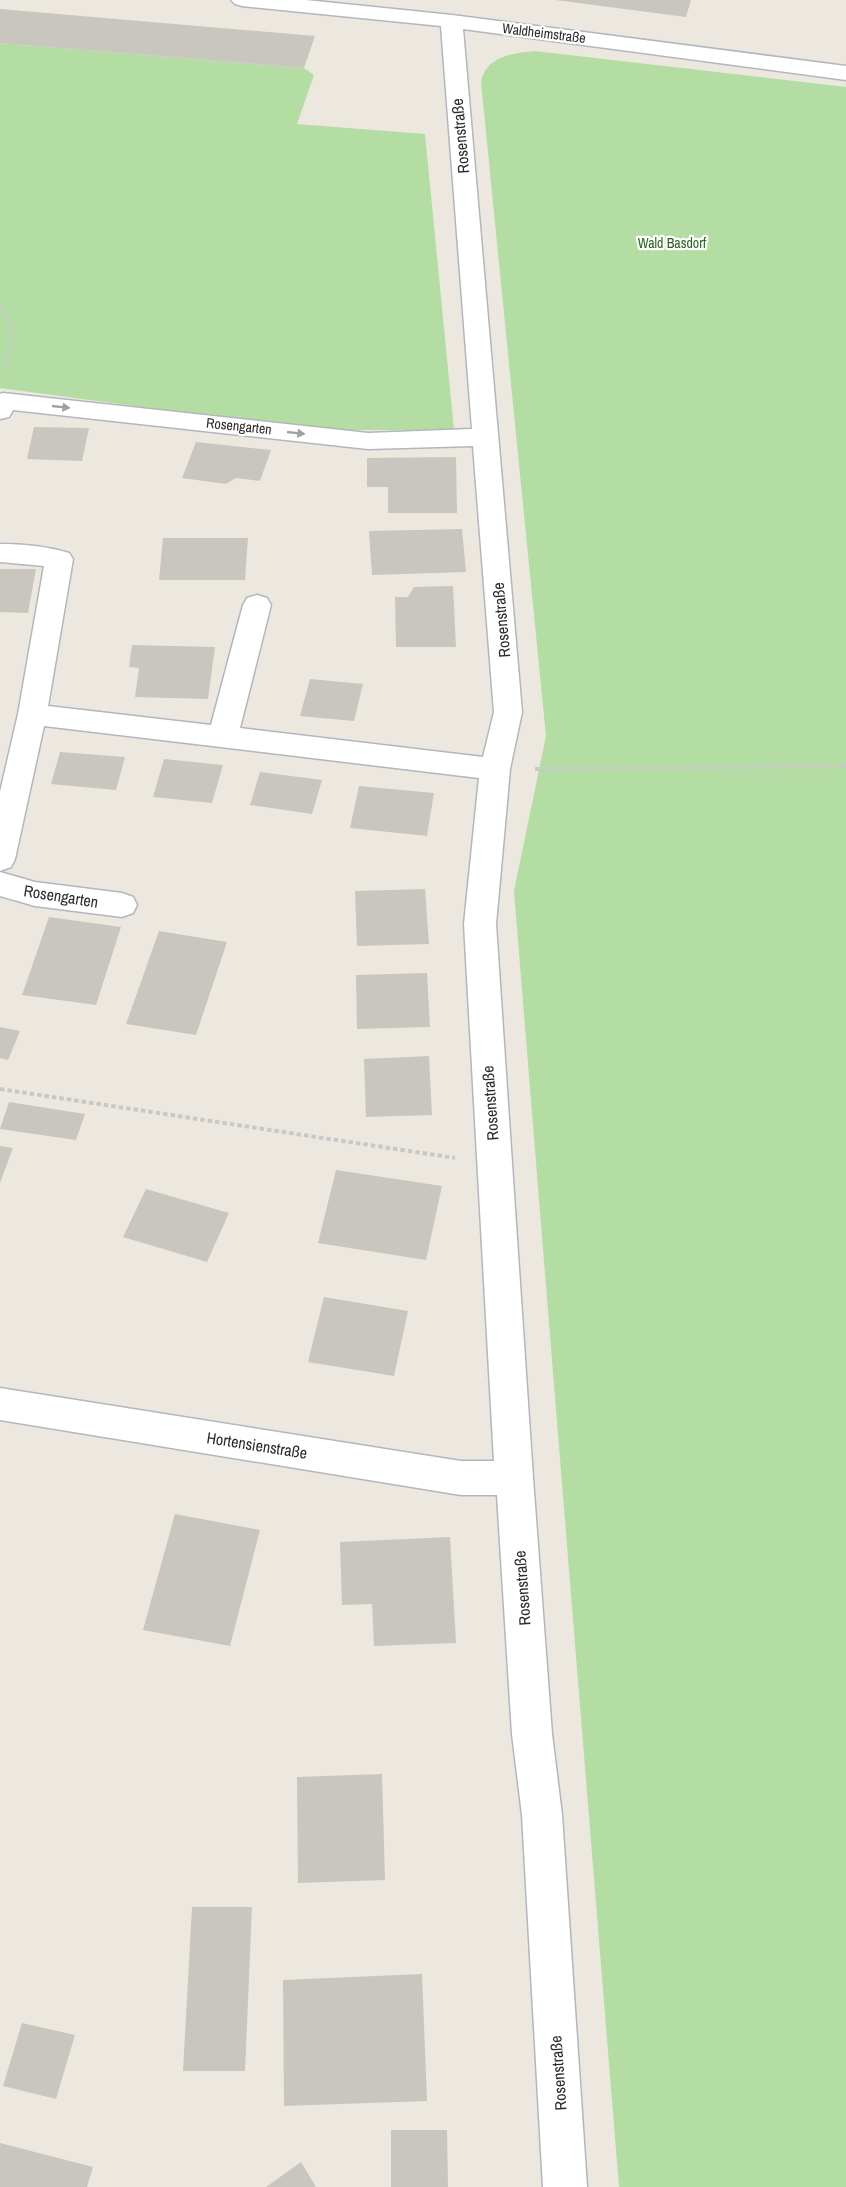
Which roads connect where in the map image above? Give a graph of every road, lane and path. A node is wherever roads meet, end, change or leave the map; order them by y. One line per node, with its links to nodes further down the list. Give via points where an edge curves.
1 (242, 0): 2 (street, Waldheimstraße)
2 (370, 6): 3 (street, Waldheimstraße)
3 (452, 21): 4 (street, Waldheimstraße); 7 (street, Rosenstraße)
4 (846, 73)
5 (0, 307): 6 (path, via 10,319 14,334)
6 (1, 397): 7 (street, Rosengarten, one-way to 7, via 368,441)
7 (486, 437): 13 (street, Rosenstraße, via 508,712)
8 (0, 553): 10 (street, via 59,559)
9 (257, 605): 11 (street)
10 (32, 714): 11 (street); 14 (street)
11 (223, 736): 13 (street)
12 (846, 766): 13 (path)
13 (495, 769): 18 (street, Rosenstraße, via 480,924)
14 (0, 859)
15 (0, 884): 16 (street, Rosengarten, via 35,894)
16 (122, 905)
17 (0, 1089): 18 (path)
18 (494, 1164): 20 (street, Rosenstraße)
19 (0, 1404): 20 (street, Hortensienstraße, via 461,1478)
20 (514, 1478): 21 (street, Rosenstraße, via 532,1734 542,1815)
21 (565, 2187)

